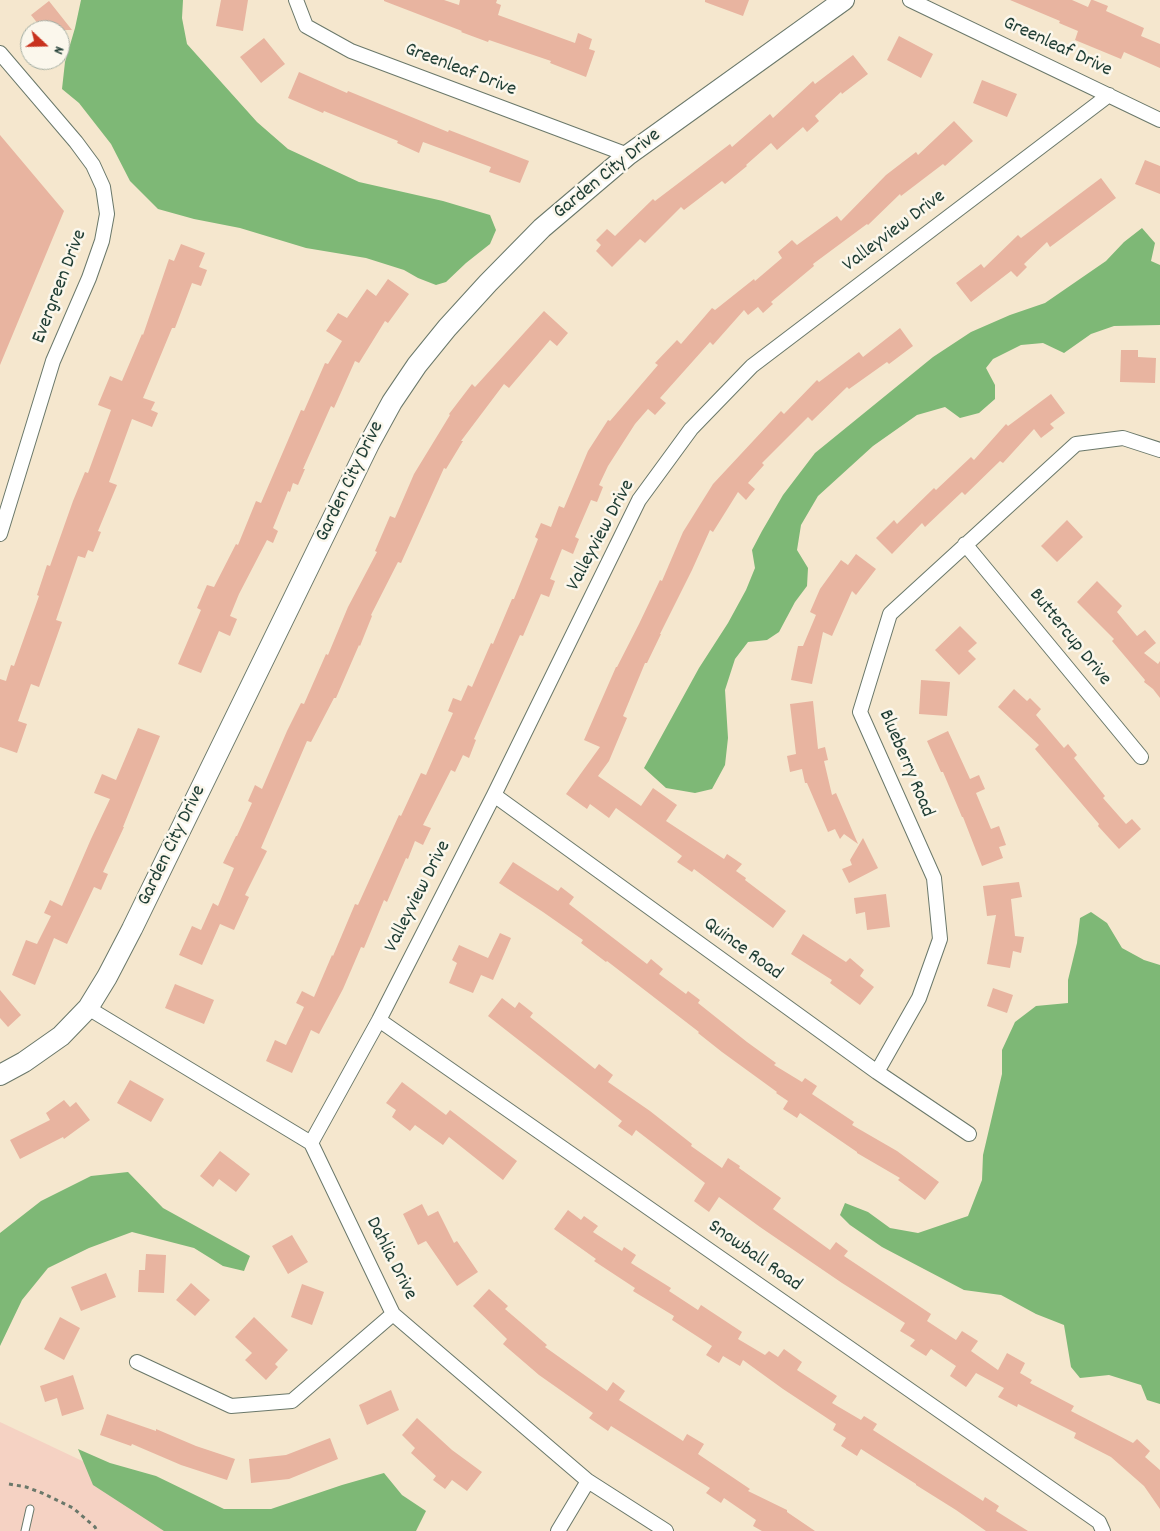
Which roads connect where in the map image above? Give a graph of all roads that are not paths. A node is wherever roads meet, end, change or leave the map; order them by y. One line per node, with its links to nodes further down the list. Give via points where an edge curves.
1 (296, 0): 7 (street, Greenleaf Drive, via 306,26 351,51)
2 (844, 0): 7 (street, Garden City Drive)
3 (910, 0): 5 (street, Greenleaf Drive)
4 (0, 53): 9 (street, Evergreen Drive, via 93,165 103,187 107,214 92,269 53,361)
5 (1109, 95): 6 (street, Greenleaf Drive); 12 (street, Valleyview Drive, via 752,366 691,429 639,500)
6 (1160, 120)
7 (628, 155): 13 (street, Garden City Drive, via 542,228 488,283 447,328 392,402 132,929)
8 (1160, 450): 10 (street, Blueberry Road, via 1123,438 1076,444)
9 (0, 534)
10 (966, 544): 11 (street, Buttercup Drive); 15 (street, Blueberry Road, via 890,614 860,712 934,878 940,940 919,998)
11 (1141, 757)
12 (494, 795): 14 (street, Valleyview Drive); 15 (street, Quince Road)
13 (88, 1008): 16 (street, Garden City Drive, via 61,1036); 18 (street)
14 (379, 1020): 18 (street, Valleyview Drive); 26 (street, Snowball Road, via 1099,1522)
15 (877, 1072): 17 (street, Quince Road)
16 (0, 1075)
17 (969, 1134)
18 (311, 1143): 19 (street, Dahlia Drive)
19 (393, 1314): 20 (street, via 292,1401 231,1406); 21 (street, Dahlia Drive)
20 (137, 1362)
21 (588, 1480): 24 (street); 25 (street, Dahlia Drive)
22 (30, 1509): 23 (lane)
23 (25, 1531)
24 (558, 1531)
25 (666, 1531)
26 (1103, 1531)

